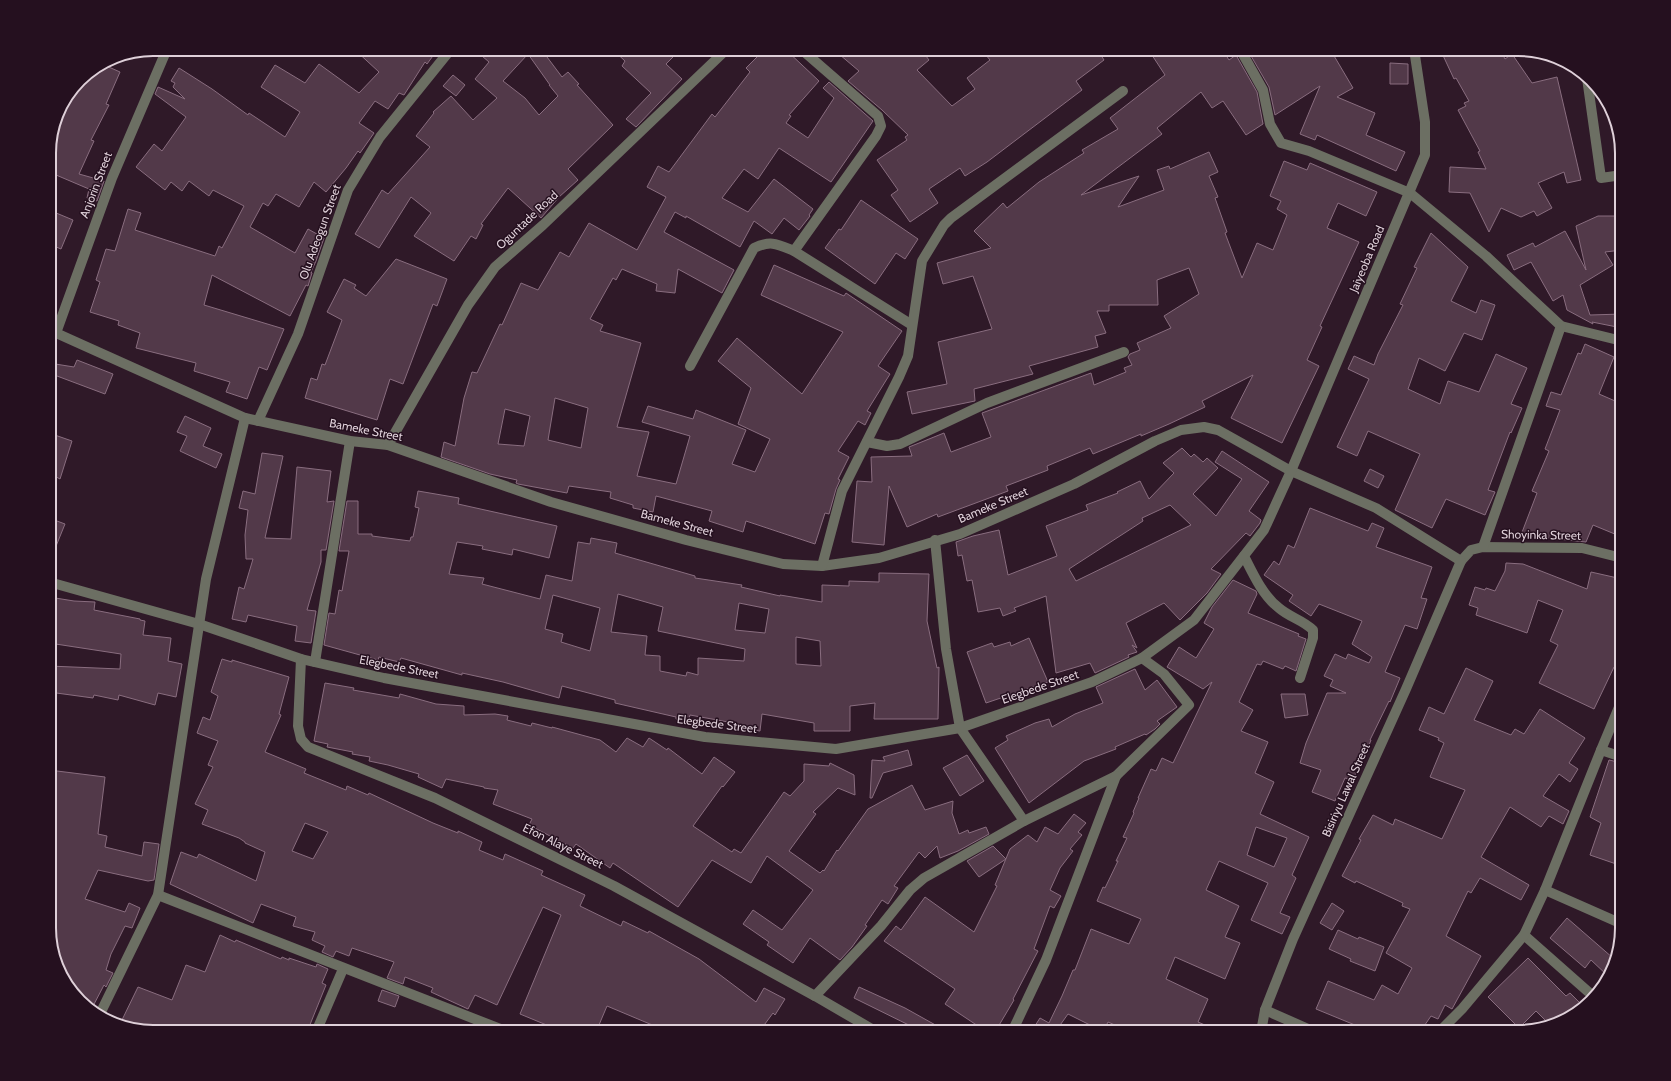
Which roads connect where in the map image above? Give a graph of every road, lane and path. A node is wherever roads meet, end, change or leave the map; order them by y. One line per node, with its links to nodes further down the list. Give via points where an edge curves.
1 (164, 56): 12 (street, Anjorin Street, via 112,178)
2 (445, 56): 20 (street, Olu Adeogun Street, via 380,137 348,190 298,334)
3 (720, 56): 23 (street, Oguntade Road, via 543,225 495,267 468,305)
4 (809, 56): 11 (street, via 878,116 881,126)
5 (1244, 56): 10 (street, via 1263,90 1270,124 1282,143 1309,151)
6 (1415, 56): 10 (street, Jaiyeoba Road, via 1425,122 1425,155)
7 (1588, 86): 9 (street, via 1601,178)
8 (1123, 91): 13 (street, via 944,225 922,261)
9 (1615, 176)
10 (1410, 193): 14 (street, via 1486,256); 24 (street, Jaiyeoba Road)
11 (794, 251): 13 (street); 18 (street, via 778,244 765,243 754,248)
12 (56, 322)
13 (912, 325): 22 (street, via 908,356)
14 (1561, 326): 16 (street); 26 (street)
15 (56, 334): 19 (street, Bameke Street)
16 (1615, 339)
17 (1124, 352): 22 (street, via 987,403 900,444 887,446)
18 (690, 366)
19 (245, 418): 20 (street, Bameke Street); 32 (street, via 206,579)
20 (258, 421): 21 (street, Bameke Street)
21 (350, 441): 23 (street, Bameke Street); 35 (street)
22 (867, 442): 30 (street, via 842,491)
23 (388, 445): 30 (street, Bameke Street, via 551,502 686,540 783,564)
24 (1291, 471): 25 (street, Bameke Street, via 1218,430 1204,427 1181,430 1074,484 960,534); 27 (street, Elegbede Street, via 1264,530); 29 (street, Bameke Street, via 1376,508)
25 (935, 540): 30 (street, Bameke Street, via 878,558); 38 (street, via 946,649)
26 (1483, 547): 28 (street, Shoyinka Street, via 1582,548); 29 (street, via 1471,550)
27 (1244, 556): 33 (street, Elegbede Street, via 1194,620); 36 (street, via 1256,580 1278,608 1309,625 1313,630 1314,638)
28 (1615, 556)
29 (1461, 561): 50 (street, Bisiriyu Lawal Street, via 1384,739 1293,938)
30 (822, 566)
31 (56, 584): 32 (street, Elegbede Street)
32 (198, 624): 34 (street, Elegbede Street); 44 (street)
33 (1142, 658): 38 (street, Elegbede Street, via 1092,682); 41 (street, via 1164,674 1189,704)
34 (301, 659): 35 (street, Elegbede Street); 49 (street, Efon Alaye Street, via 298,726 301,739 308,747 435,798 535,847 614,886)
35 (315, 662): 38 (street, Elegbede Street, via 384,678 705,737 836,749)
36 (1300, 678)
37 (1615, 717): 39 (street)
38 (960, 728): 42 (street)
39 (1601, 750): 40 (street); 43 (street)
40 (1615, 755)
41 (1116, 776): 42 (street); 55 (street, via 1046,960)
42 (1024, 821): 49 (street, via 924,878 910,890 881,926)
43 (1545, 890): 45 (street); 46 (street)
44 (158, 895): 47 (street); 51 (street)
45 (1615, 921)
46 (1524, 935): 48 (street); 58 (street, via 1462,1010)
47 (344, 969): 52 (street); 53 (street)
48 (1590, 993)
49 (815, 996): 54 (street, Efon Alaye Street)
50 (1265, 1010): 56 (street, Bisiriyu Lawal Street); 57 (street)
51 (102, 1011)
52 (319, 1025)
53 (490, 1025)
54 (865, 1025)
55 (1015, 1025)
56 (1262, 1025)
57 (1299, 1025)
58 (1446, 1025)

